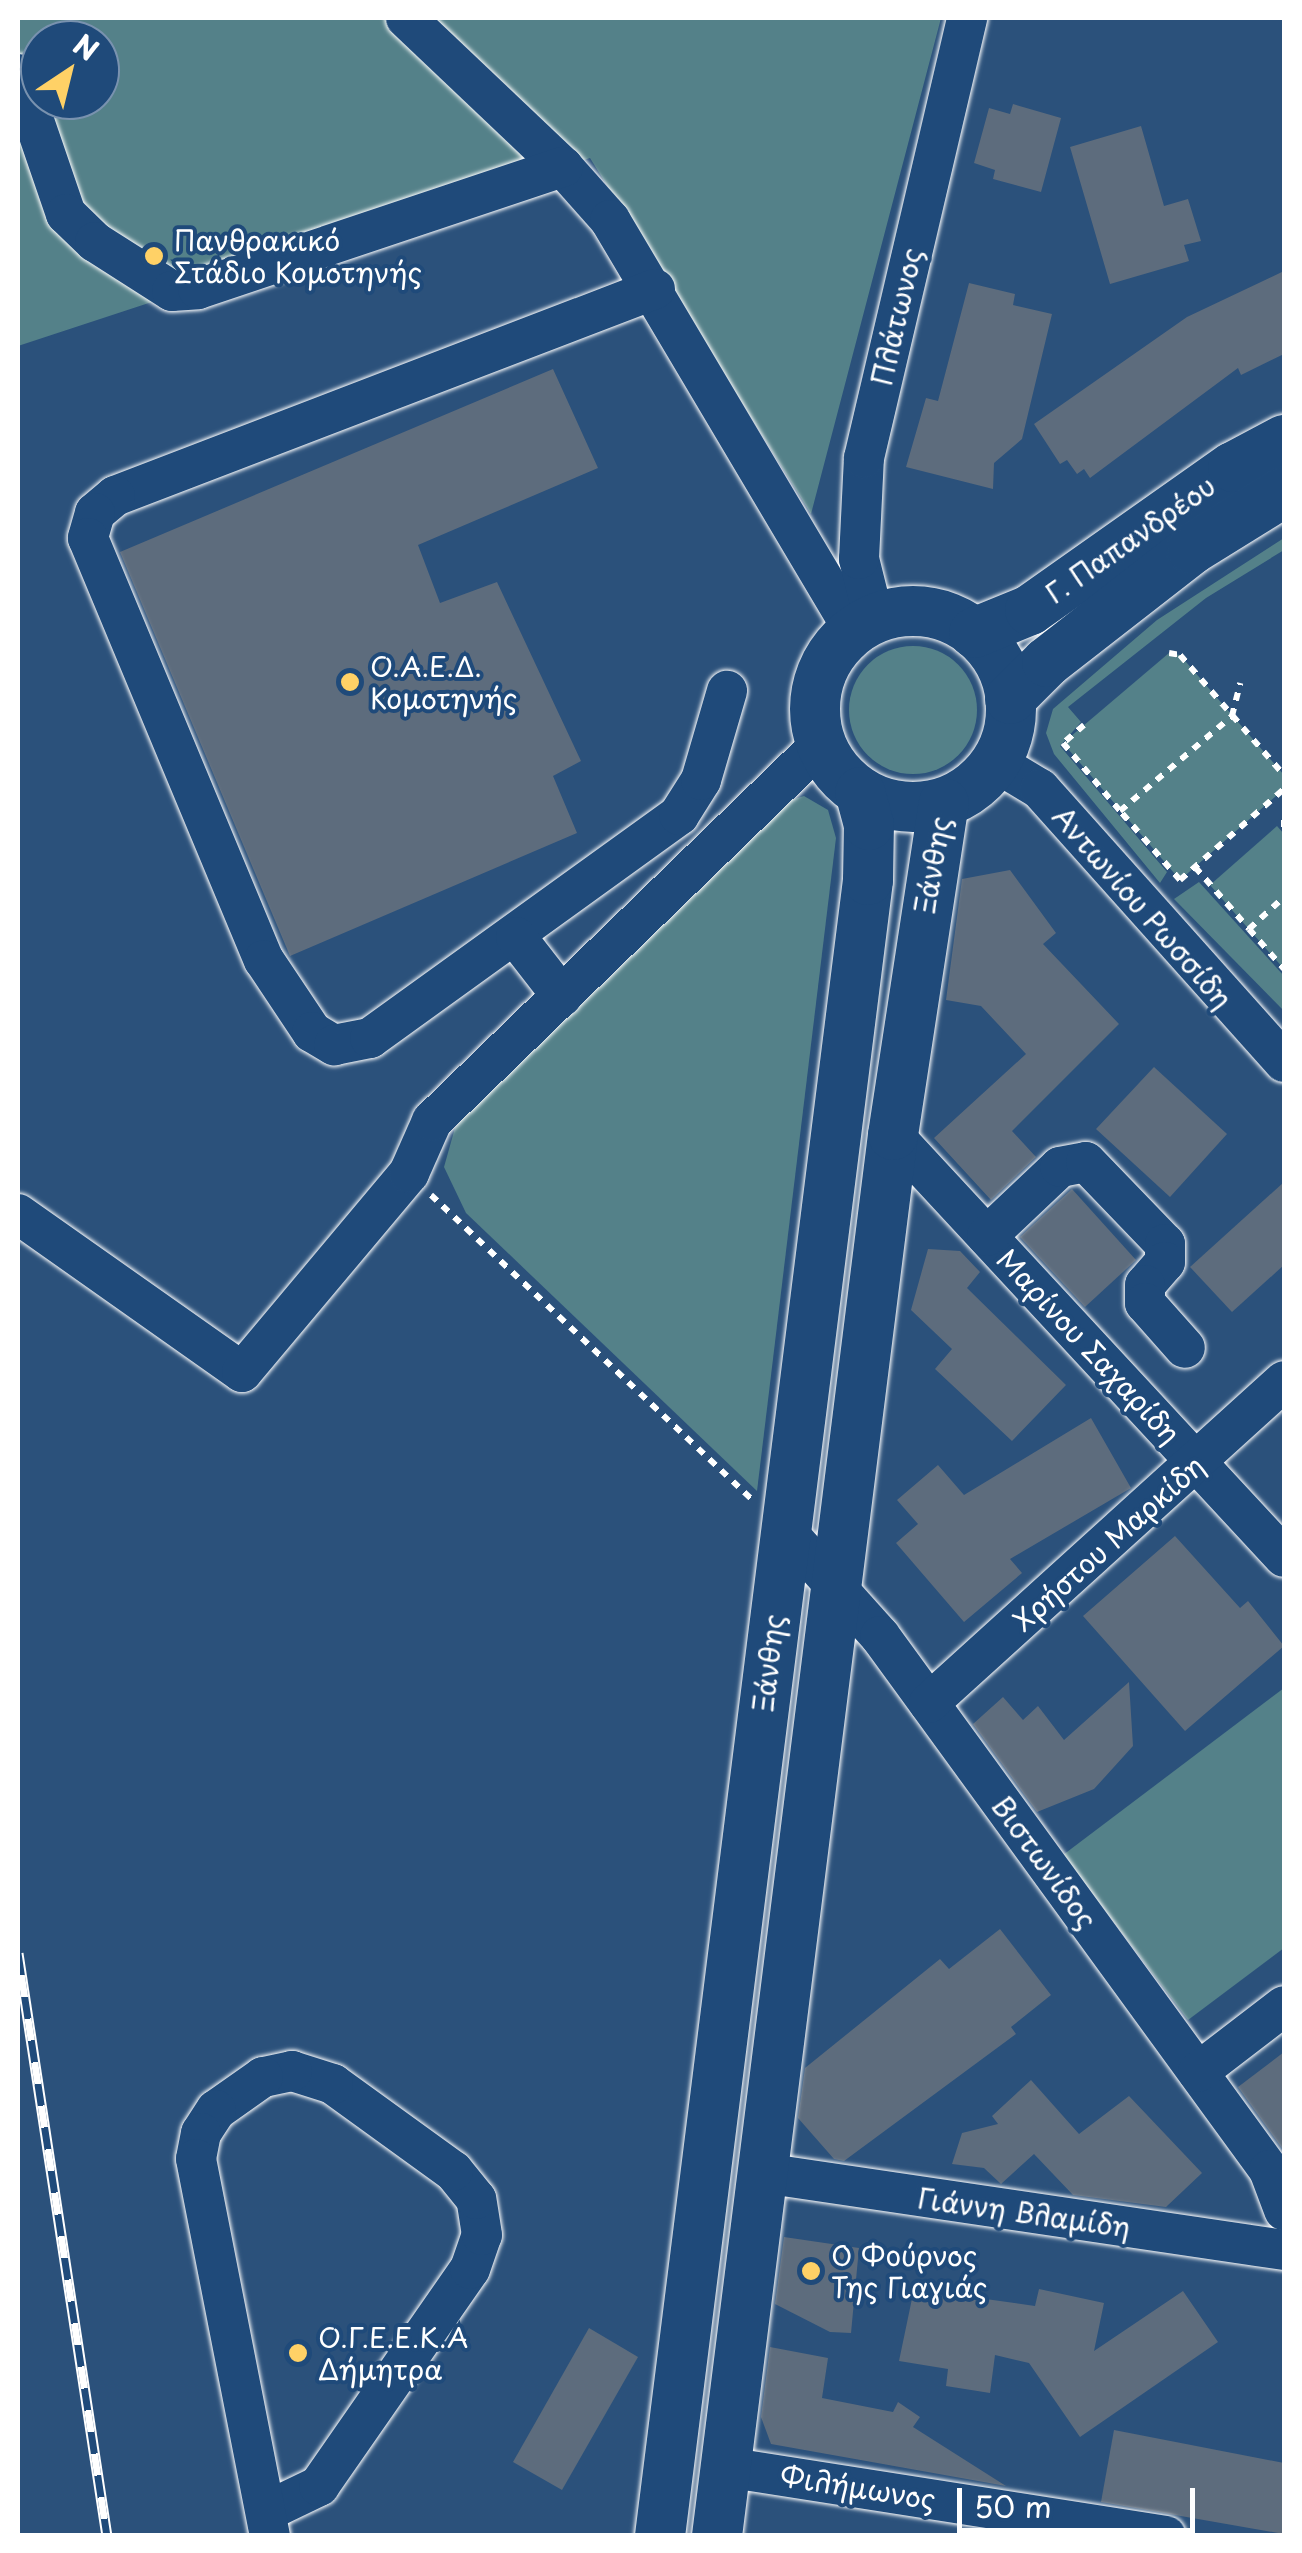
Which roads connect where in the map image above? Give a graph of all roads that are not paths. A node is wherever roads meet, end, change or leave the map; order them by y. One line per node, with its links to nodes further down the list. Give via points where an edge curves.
1 (406, 18): 4 (street)
2 (967, 18): 8 (street, Πλάτωνος, via 864,458)
3 (18, 74): 4 (street, via 66,214 95,242 172,290 198,290)
4 (563, 166): 5 (street)
5 (655, 289): 8 (street); 16 (street, via 115,496 90,524 91,551 214,850 264,960 312,1032 334,1045 359,1044)
6 (1284, 440): 9 (main road, Γ. Παπανδρέου, via 1233,467 1030,610)
7 (1284, 492): 11 (main road, Γ. Παπανδρέου, via 1192,549 1047,662)
8 (864, 625): 9 (main road, via 926,612); 12 (main road, via 832,654 818,682)
9 (974, 634): 11 (main road, via 998,663)
10 (727, 691): 16 (street, via 691,800)
11 (1010, 700): 13 (main road, via 1008,732)
12 (821, 744): 14 (main road, via 838,773); 17 (street)
13 (995, 762): 15 (main road, via 973,787); 18 (street, Αντωνίου Ρωσσίδη, via 1040,789)
14 (860, 792): 15 (main road, via 895,806); 25 (main road, Ξάνθης, via 869,825 868,880)
15 (944, 802): 19 (main road, Ξάνθης)
16 (516, 936): 17 (street)
17 (562, 996): 20 (street, via 427,1127 409,1173 242,1372)
18 (1284, 1062)
19 (893, 1135): 21 (street, Μαρίνου Σαχαρίδη); 27 (main road, Ξάνθης)
20 (18, 1214)
21 (987, 1236): 22 (street, via 1060,1166 1086,1162 1164,1244 1164,1262 1145,1286 1145,1303); 24 (street, Μαρίνου Σαχαρίδη)
22 (1185, 1348)
23 (1284, 1382): 24 (street, Χρήστου Μαρκίδη)
24 (1197, 1464): 26 (street, Μαρίνου Σαχαρίδη); 28 (street, Χρήστου Μαρκίδη)
25 (784, 1530): 27 (street, Βιστωνίδος); 37 (main road, Ξάνθης)
26 (1284, 1558)
27 (836, 1584): 28 (street, Βιστωνίδος); 31 (main road, Ξάνθης)
28 (929, 1703): 30 (street, Βιστωνίδος)
29 (1284, 2006): 30 (street)
30 (1198, 2072): 32 (street, Βιστωνίδος, via 1269,2170)
31 (763, 2173): 33 (street, Γιάννη Βλαμίδη); 34 (main road, Ξάνθης)
32 (1284, 2210)
33 (1284, 2250)
34 (726, 2467): 36 (street, Φιλήμωνος); 38 (main road, Ξάνθης)
35 (268, 2523): 35 (street, via 319,2486 470,2270 482,2235 476,2199 452,2171 333,2084 292,2071 263,2077 216,2110 201,2133 196,2160)
36 (1028, 2525): 39 (street, Φιλήμωνος)
37 (660, 2536)
38 (716, 2536)
39 (1166, 2536)

